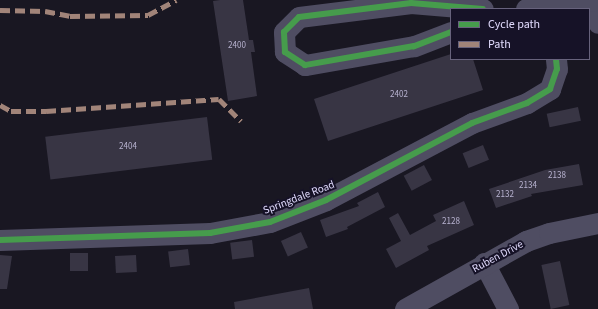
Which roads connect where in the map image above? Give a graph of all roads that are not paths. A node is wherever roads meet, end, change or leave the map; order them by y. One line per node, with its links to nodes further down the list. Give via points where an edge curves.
1 (595, 0): 2 (street); 5 (street)
2 (551, 5): 4 (street)
3 (469, 8): 6 (street, via 411,4 299,17 284,32 285,52 304,65 414,46)
4 (532, 8)
5 (598, 23)
6 (450, 32)
7 (556, 60): 9 (street, Springdale Road, via 557,69 550,89 527,103 472,123 326,200 270,222 210,233)
8 (598, 223): 10 (street, Ruben Drive, via 549,233 526,241)
9 (0, 240)
10 (484, 263): 11 (street, Ruben Drive); 12 (street)
11 (405, 309)
12 (508, 309)

